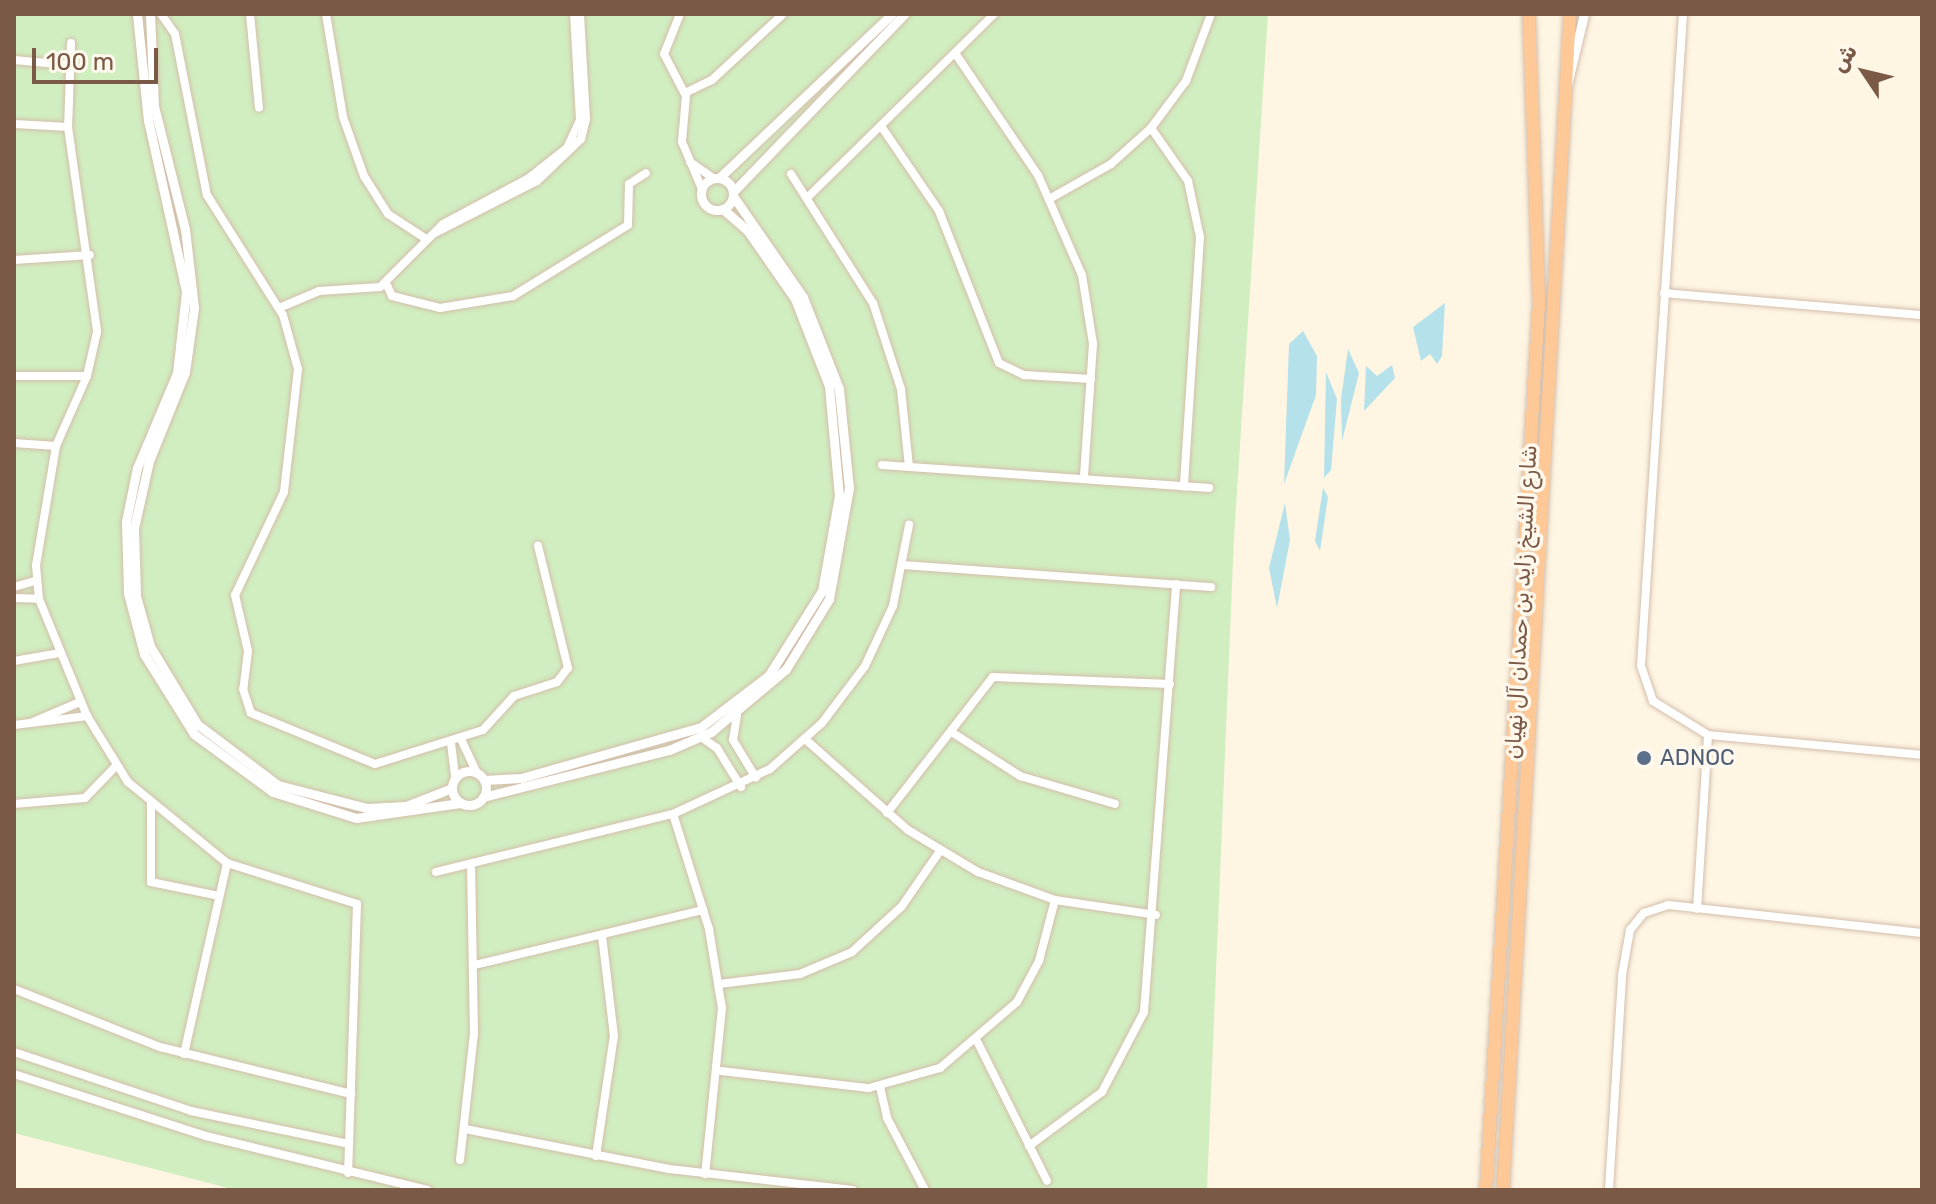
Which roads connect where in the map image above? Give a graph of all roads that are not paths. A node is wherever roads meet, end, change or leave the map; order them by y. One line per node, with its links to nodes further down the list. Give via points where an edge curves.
1 (137, 14): 88 (street, via 148,120 186,292 177,373 137,468 126,521 128,593 144,654 194,734 273,792 369,818)
2 (150, 14): 84 (street, via 154,106 185,229 194,300 185,372 149,461 134,528 136,596 150,646 197,724 278,785 367,808 406,806)
3 (161, 14): 43 (street, via 175,34 207,195)
4 (250, 14): 24 (street)
5 (326, 14): 38 (street, via 343,117 364,176 388,214)
6 (574, 14): 38 (street, via 575,137 529,178)
7 (580, 14): 38 (street, via 586,119 577,145 537,181)
8 (680, 14): 23 (street, via 664,54)
9 (783, 14): 23 (street, via 712,80)
10 (892, 14): 32 (street)
11 (904, 14): 34 (street)
12 (994, 14): 19 (street)
13 (1211, 14): 28 (street, via 1186,81)
14 (1570, 14): 22 (highway, شارع الشيخ زايد بن حمدان آل نهيان)
15 (1584, 14): 22 (street)
16 (1683, 14): 42 (street)
17 (1528, 16): 125 (highway, شارع الشيخ زايد بن حمدان آل نهيان, via 1539,288)
18 (71, 43): 21 (street)
19 (955, 53): 26 (street); 36 (street)
20 (14, 60): 21 (street)
21 (69, 65): 27 (street)
22 (1565, 88): 126 (highway, شارع الشيخ زايد بن حمدان آل نهيان)
23 (685, 93): 29 (street, via 681,135)
24 (259, 108)
25 (14, 124): 27 (street)
26 (881, 126): 35 (street); 47 (street, via 939,211 999,363 1014,374)
27 (68, 127): 39 (street)
28 (1151, 128): 36 (street, via 1111,164); 53 (street, via 1183,170 1200,237)
29 (690, 161): 32 (street); 33 (street)
30 (646, 173): 41 (street, via 629,184 628,225 513,296 449,309 397,298)
31 (791, 174): 35 (street)
32 (716, 178): 33 (street); 34 (street)
33 (702, 189): 37 (street, via 706,206)
34 (733, 194): 37 (street); 68 (street, via 793,279 821,333 841,399 849,466 845,532 829,599 797,655)
35 (809, 196): 51 (street, via 861,277 890,345)
36 (1051, 198): 47 (street, via 1090,303)
37 (723, 209): 82 (street, via 747,230 795,299 829,386 839,496 819,599 769,675 701,727 638,749)
38 (430, 236): 41 (street)
39 (90, 255): 40 (street); 46 (street, via 97,316)
40 (14, 260)
41 (386, 283): 43 (street, via 365,293 319,291)
42 (1664, 293): 44 (street); 73 (street, via 1641,666 1653,701)
43 (279, 308): 77 (street, via 296,355 298,399 281,503 236,585 235,614 248,651 248,707 269,726 360,761 393,763)
44 (1922, 315)
45 (14, 376): 46 (street)
46 (87, 376): 49 (street)
47 (1091, 379): 52 (street)
48 (14, 443): 49 (street)
49 (56, 446): 58 (street)
50 (882, 465): 51 (street)
51 (909, 466): 52 (street)
52 (1084, 477): 53 (street)
53 (1184, 486): 54 (street)
54 (1209, 488)
55 (909, 525): 57 (street)
56 (538, 546): 75 (street, via 568,668 557,682 520,692 489,726)
57 (903, 565): 59 (street); 76 (street, via 869,659)
58 (35, 581): 60 (street); 63 (street)
59 (1176, 584): 61 (street); 66 (street)
60 (14, 587)
61 (1211, 587)
62 (14, 598): 63 (street)
63 (39, 599): 64 (street)
64 (60, 653): 65 (street); 67 (street)
65 (14, 661)
66 (1170, 684): 72 (street, via 1004,673 988,680); 101 (street)
67 (80, 702): 69 (street); 70 (street)
68 (737, 715): 74 (street); 78 (street, via 732,734)
69 (87, 716): 70 (street); 81 (street)
70 (32, 723): 71 (street)
71 (14, 725)
72 (953, 733): 90 (street, via 1020,776); 91 (street)
73 (1708, 735): 79 (street); 99 (street)
74 (701, 737): 80 (street); 86 (street)
75 (461, 739): 77 (street); 82 (street)
76 (805, 739): 83 (street); 91 (street)
77 (451, 743): 84 (street)
78 (741, 755): 80 (street); 83 (street)
79 (1922, 755)
80 (728, 763): 85 (street)
81 (115, 767): 87 (street); 89 (street, via 85,798)
82 (480, 777): 84 (street); 86 (street)
83 (756, 778): 85 (street)
84 (453, 783): 88 (street)
85 (741, 787): 92 (street)
86 (483, 797): 88 (street)
87 (151, 803): 94 (street); 97 (street, via 151,882)
88 (460, 803)
89 (14, 804)
90 (1115, 804)
91 (887, 813): 93 (street)
92 (673, 814): 95 (street); 100 (street)
93 (940, 851): 98 (street); 105 (street, via 891,919 852,952 800,974)
94 (227, 863): 97 (street); 113 (street, via 357,904)
95 (471, 864): 96 (street); 104 (street)
96 (436, 872)
97 (219, 896): 109 (street)
98 (1055, 900): 101 (street); 107 (street, via 1029,984)
99 (1697, 909): 102 (street); 127 (street, via 1657,906 1630,930)
100 (703, 910): 103 (street); 105 (street)
101 (1156, 915): 116 (street, via 1148,997 1126,1055 1081,1113)
102 (1922, 933)
103 (602, 935): 104 (street); 117 (street, via 614,1036)
104 (475, 965): 114 (street)
105 (719, 984): 110 (street)
106 (14, 989): 109 (street)
107 (978, 1043): 112 (street, via 925,1075); 116 (street)
108 (14, 1052): 115 (street, via 191,1111)
109 (184, 1054): 113 (street)
110 (721, 1071): 112 (street); 120 (street)
111 (14, 1074): 119 (street)
112 (880, 1087): 124 (street, via 887,1118)
113 (351, 1094): 115 (street)
114 (465, 1129): 117 (street); 118 (street)
115 (349, 1144): 119 (street)
116 (1029, 1146): 121 (street)
117 (596, 1156): 120 (street)
118 (460, 1160)
119 (348, 1173): 122 (street)
120 (705, 1174): 123 (street)
121 (1047, 1181)
122 (427, 1190)
123 (853, 1190)
124 (925, 1190)
125 (1486, 1190)
126 (1503, 1190)
127 (1609, 1190)

